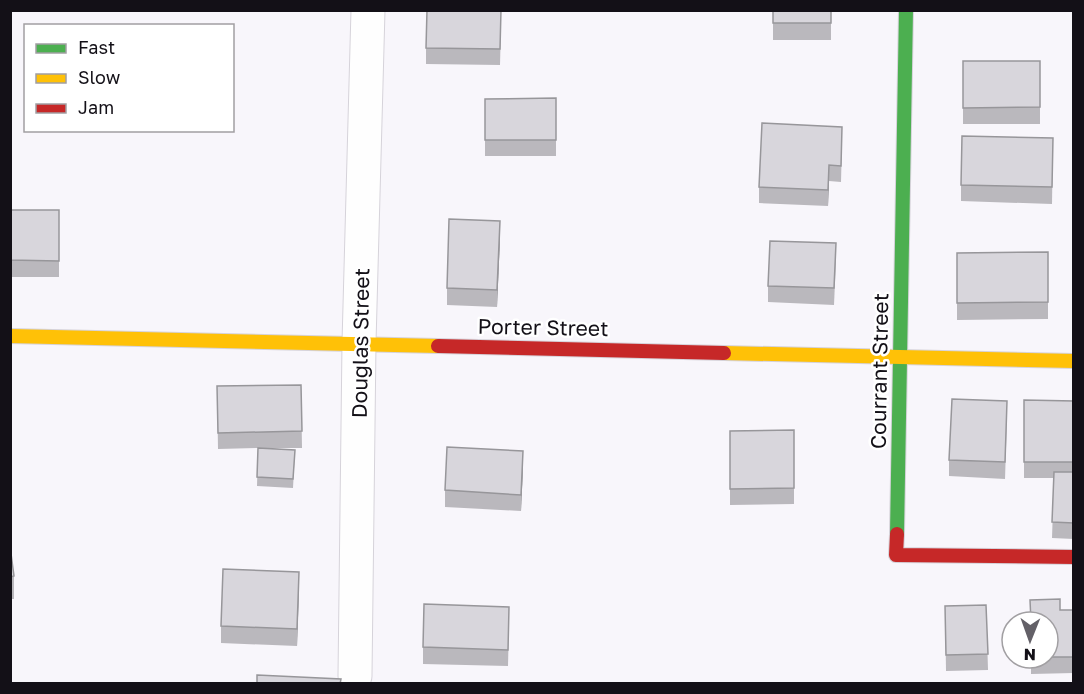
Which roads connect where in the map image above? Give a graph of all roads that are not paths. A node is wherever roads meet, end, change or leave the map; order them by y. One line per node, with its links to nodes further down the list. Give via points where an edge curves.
1 (368, 10): 4 (street, Douglas Street)
2 (906, 10): 5 (street, Courrant Street)
3 (10, 336): 4 (street, Porter Street)
4 (359, 343): 5 (street, Porter Street); 8 (street, Douglas Street)
5 (901, 357): 6 (street, Porter Street); 7 (street, Courrant Street, via 896,555)
6 (1074, 360)
7 (1074, 557)
8 (356, 676)

